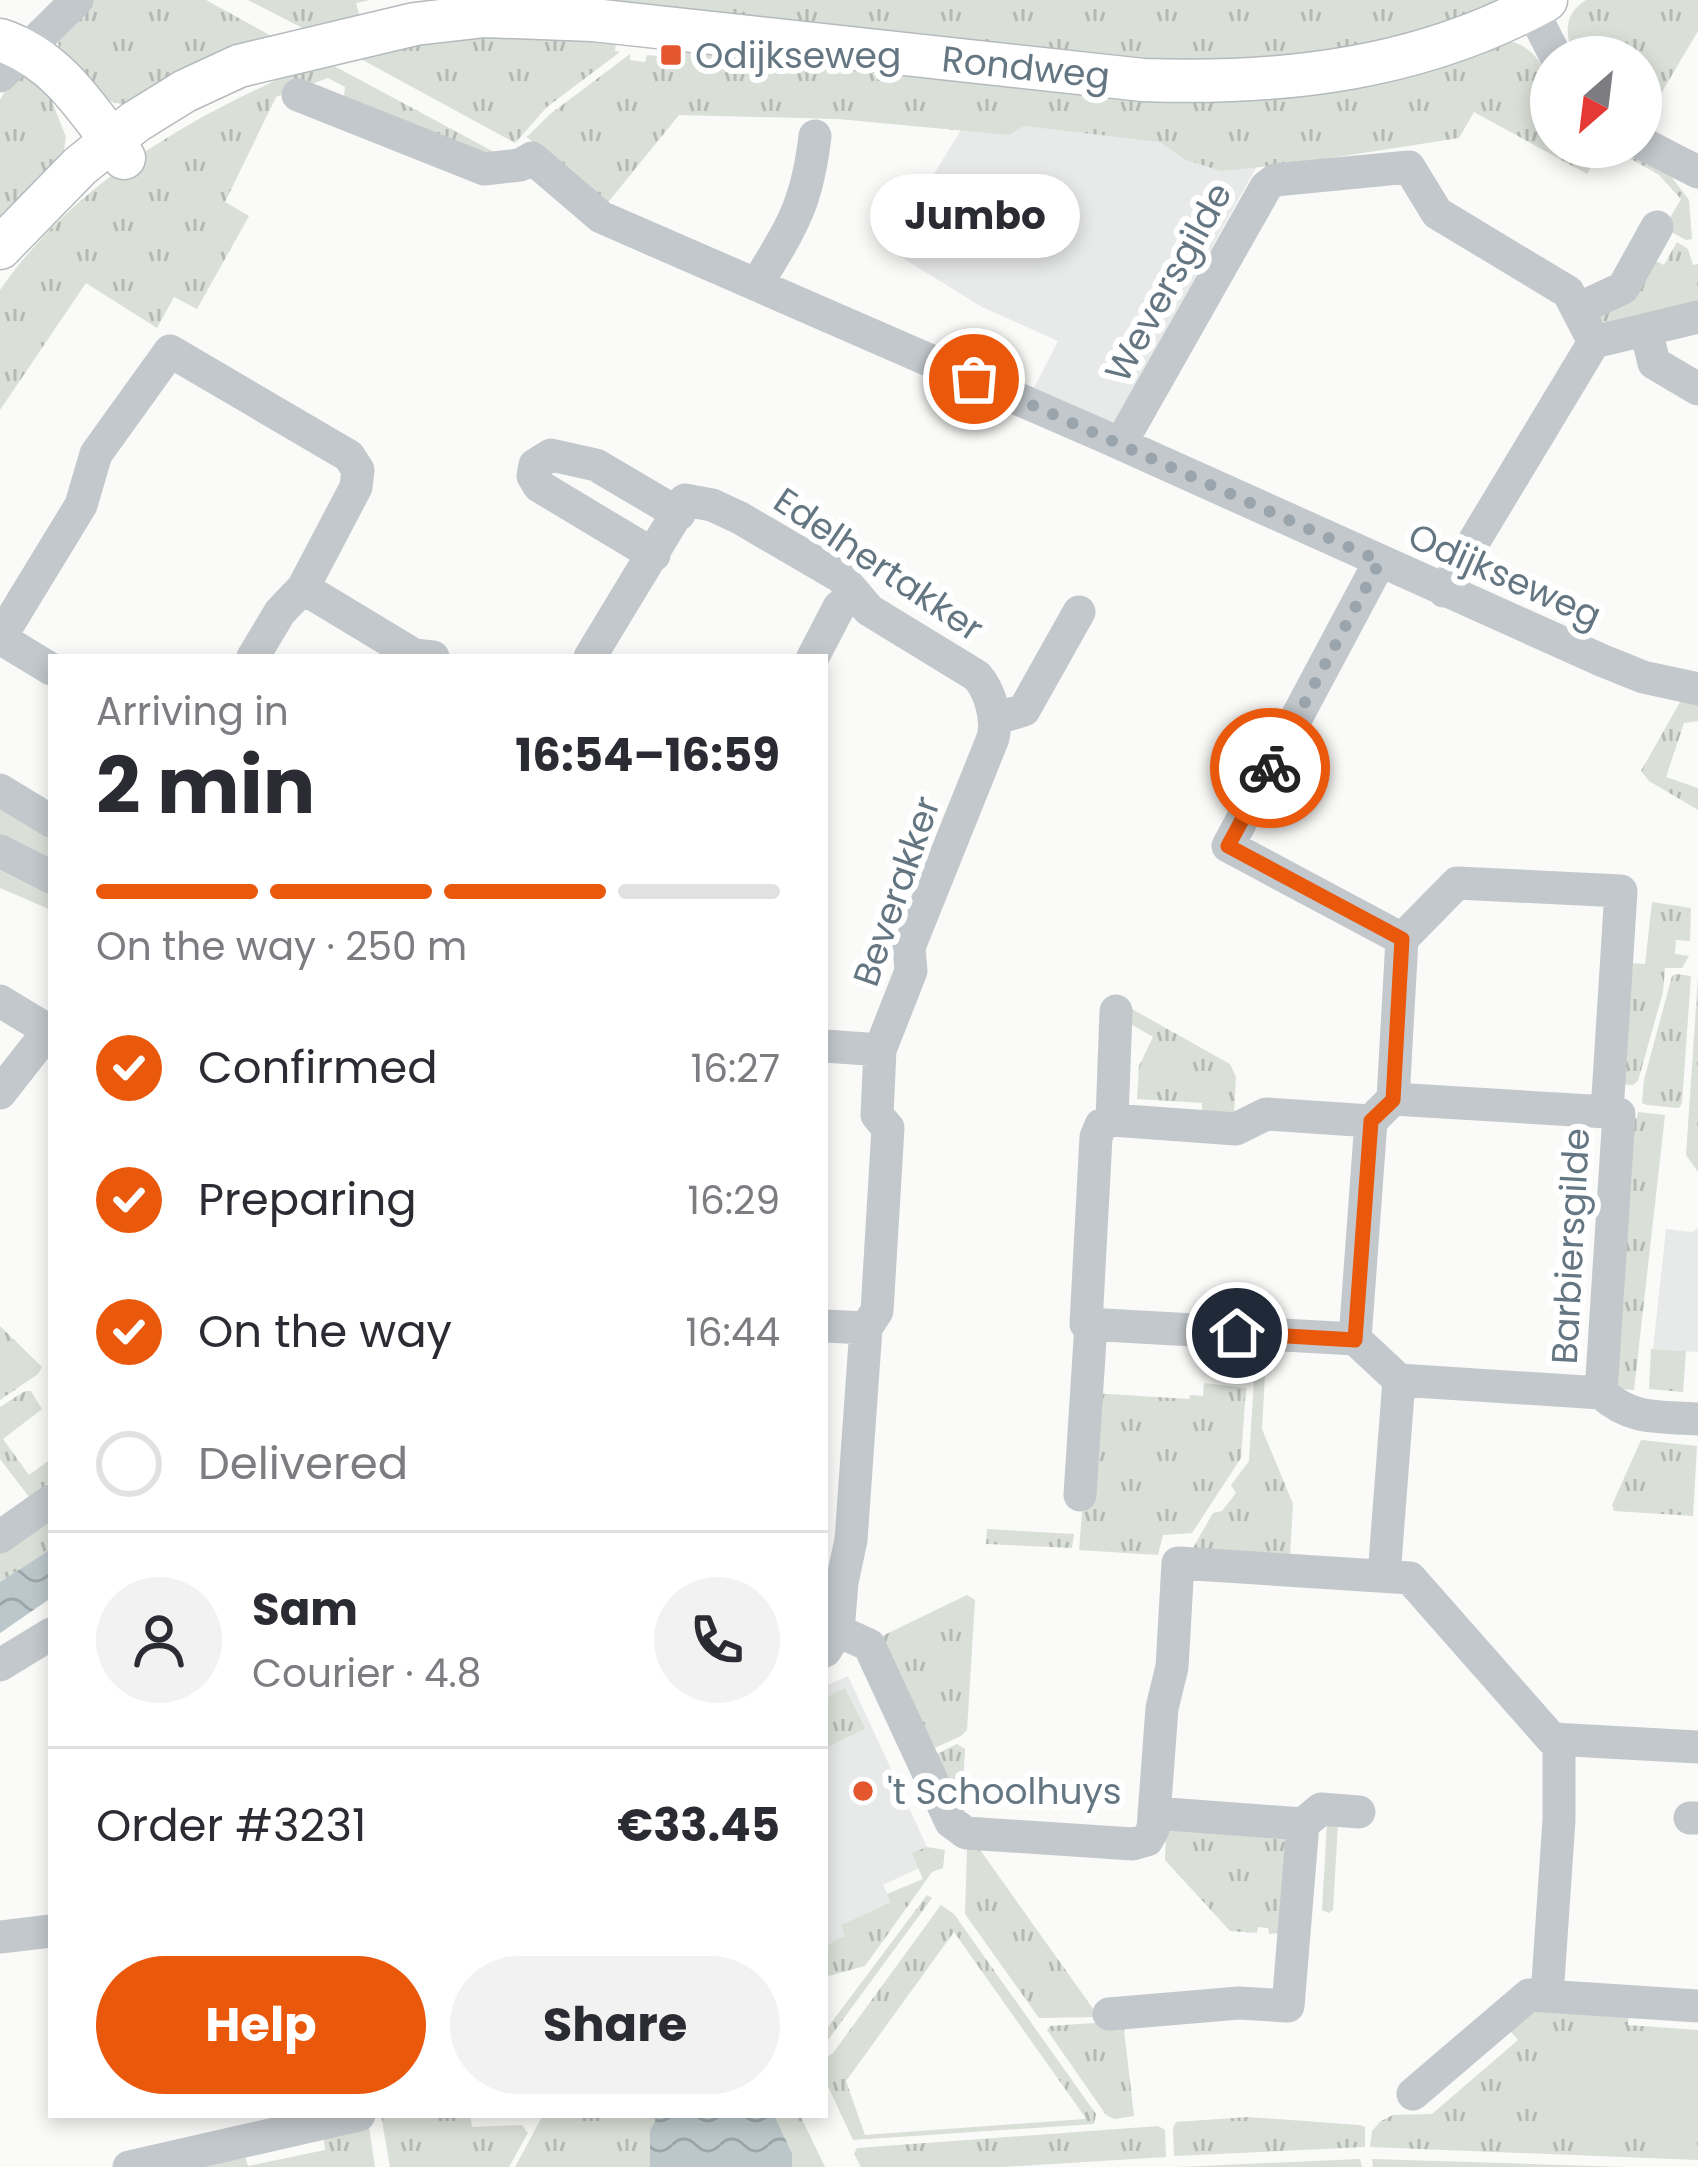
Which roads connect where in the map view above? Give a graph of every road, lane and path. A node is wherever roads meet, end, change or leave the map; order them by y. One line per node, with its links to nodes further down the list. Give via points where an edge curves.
1 (77, 0): 4 (street)
2 (1539, 4): 3 (street); 5 (main road, Rondweg, via 1430,49 1343,72 1245,82 1143,80 530,16 415,24)
3 (1549, 36)
4 (7, 51): 7 (main road, via 57,74)
5 (291, 76): 7 (main road, Rondweg); 13 (street, Odijkseweg, via 484,169 532,158 602,217)
6 (815, 136): 13 (street, via 800,212)
7 (117, 149): 11 (main road, Rondweg, via 50,193); 12 (main road, Rondweg)
8 (1684, 166): 9 (street)
9 (1698, 205)
10 (1657, 227): 14 (street, via 1622,288)
11 (0, 248)
12 (0, 279)
13 (758, 284): 22 (street, Odijkseweg)
14 (1578, 309): 17 (street, Weversgilde); 19 (street, Weversgilde, via 1568,292 1437,213 1409,166 1275,180)
15 (1698, 317): 16 (street)
16 (1646, 330): 17 (street); 18 (street, via 1654,363)
17 (1594, 342): 24 (street)
18 (1698, 389)
19 (1130, 428)
20 (679, 514): 21 (street); 21 (street, via 585,460 551,455 535,465 539,486); 25 (street, Edelhertakker, via 685,500 712,505 841,577)
21 (654, 555): 29 (street)
22 (1380, 561): 24 (street, Odijkseweg); 38 (street, via 1228,846)
23 (303, 588): 27 (street); 28 (street); 31 (street, via 356,487 356,463 170,351 96,454 81,505 0,638)
24 (1444, 591): 32 (street, Odijkseweg, via 1624,670)
25 (855, 594): 30 (street, via 839,607); 33 (street, Edelhertakker, via 977,676)
26 (1079, 612): 33 (street, via 1024,710)
27 (255, 654)
28 (417, 654)
29 (592, 654)
30 (815, 654)
31 (48, 667)
32 (1698, 689)
33 (994, 719): 44 (street, Beverakker, via 909,947 911,971)
34 (0, 790): 35 (street)
35 (48, 819)
36 (0, 850): 37 (street)
37 (48, 875)
38 (1402, 939): 46 (street); 47 (street, Barbiersgilde, via 1457,883 1622,891)
39 (0, 1000): 41 (street)
40 (1116, 1011): 48 (street)
41 (48, 1028)
42 (48, 1032): 45 (street)
43 (828, 1046): 44 (street)
44 (880, 1050): 51 (street, Beverakker, via 877,1115 888,1128 887,1148 877,1311)
45 (0, 1093)
46 (1382, 1110): 47 (street, Barbiersgilde); 48 (street, Barbiersgilde, via 1266,1114 1236,1129); 52 (street)
47 (1606, 1112): 54 (street, Barbiersgilde, via 1619,1114)
48 (1112, 1120): 49 (street, via 1096,1137)
49 (1089, 1324): 52 (street); 56 (street)
50 (828, 1326): 51 (street)
51 (866, 1328): 61 (street, Beverakker, via 851,1540)
52 (1355, 1340): 53 (street)
53 (1399, 1380): 54 (street); 59 (street)
54 (1601, 1393): 55 (street, via 1634,1415)
55 (1698, 1419)
56 (1080, 1495)
57 (48, 1503): 58 (street)
58 (0, 1537)
59 (1384, 1576): 63 (street, via 1410,1578); 66 (street, via 1178,1563)
60 (48, 1636): 62 (street)
61 (832, 1641): 66 (street, via 869,1645 962,1832 1141,1843)
62 (0, 1665)
63 (1559, 1739): 64 (street); 70 (street)
64 (1698, 1747)
65 (1359, 1812): 67 (street, via 1321,1809)
66 (1154, 1813): 67 (street)
67 (1303, 1824): 72 (street, via 1288,2006)
68 (48, 1931): 69 (street)
69 (0, 1937)
70 (1547, 1996): 71 (street); 73 (street, via 1529,1995)
71 (1698, 2006)
72 (1109, 2014)
73 (1412, 2094)
74 (346, 2118): 75 (street)
75 (129, 2167)

